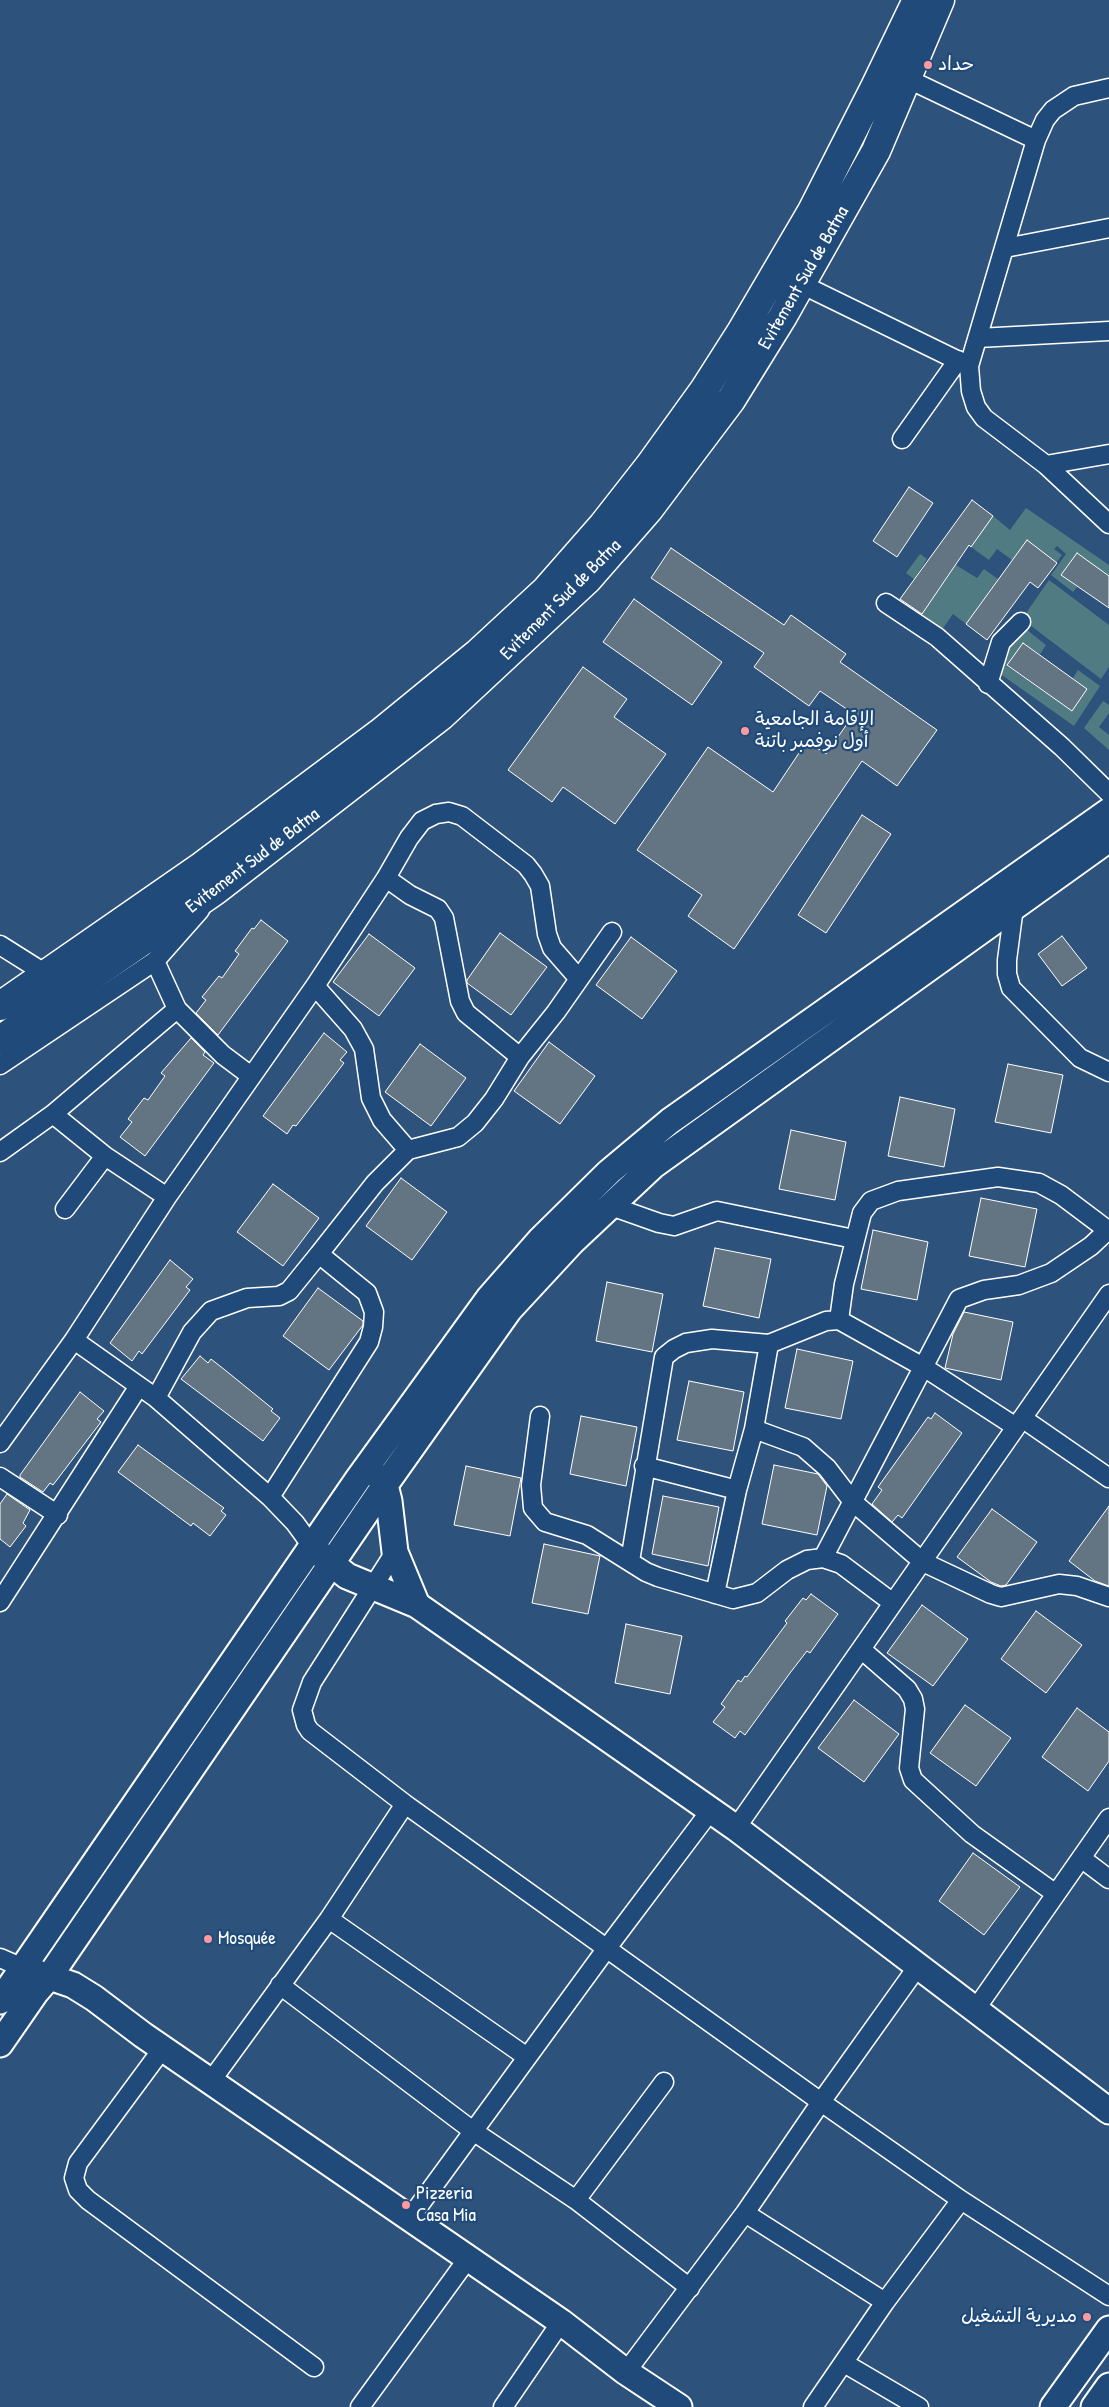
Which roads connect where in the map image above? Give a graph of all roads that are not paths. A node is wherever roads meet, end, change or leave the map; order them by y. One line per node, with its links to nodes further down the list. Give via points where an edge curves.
1 (917, 0): 28 (highway, Evitement Sud de Batna, via 812,211 735,340 650,465 546,590 478,653 380,733 202,866)
2 (940, 0): 3 (highway, Evitement Sud de Batna)
3 (906, 78): 5 (street); 8 (highway, Evitement Sud de Batna, via 876,151)
4 (1109, 88): 5 (street, via 1074,96 1053,110)
5 (1036, 140): 7 (street)
6 (1109, 228): 7 (street)
7 (1006, 248): 10 (street, via 994,278)
8 (801, 284): 11 (street); 23 (highway, Evitement Sud de Batna, via 731,400 649,510 587,580 441,716)
9 (1109, 331): 10 (street)
10 (978, 338): 11 (street)
11 (964, 363): 12 (street); 14 (street, via 976,407 984,418)
12 (902, 439)
13 (1109, 454): 14 (street)
14 (1046, 465): 15 (street)
15 (1109, 524)
16 (886, 603): 18 (street, via 936,637)
17 (1022, 622): 18 (street, via 1001,642)
18 (988, 684): 19 (street, via 1059,745)
19 (1109, 794)
20 (1109, 812): 59 (main road, via 670,1122 609,1172 540,1240 489,1298)
21 (1109, 839): 24 (main road)
22 (386, 878): 29 (street, via 422,821 450,812 462,816 534,874 540,886 552,948); 30 (street); 34 (street, via 438,909 444,918 460,1002 466,1013)
23 (216, 890): 27 (street); 33 (highway, Evitement Sud de Batna)
24 (1014, 907): 36 (street, via 1007,974 1011,988 1080,1058); 43 (main road, via 662,1160)
25 (612, 932): 29 (street)
26 (0, 945): 28 (street)
27 (155, 961): 32 (street); 35 (street)
28 (46, 974): 31 (highway, Evitement Sud de Batna)
29 (579, 979): 34 (street)
30 (316, 986): 37 (street); 39 (street, via 353,1029 364,1049 371,1098 382,1120)
31 (0, 1006)
32 (177, 1009): 37 (street, via 222,1055); 38 (street)
33 (0, 1040)
34 (520, 1057): 39 (street, via 475,1123 458,1137)
35 (0, 1065)
36 (1109, 1072)
37 (251, 1076): 42 (street)
38 (53, 1114): 40 (street); 41 (street)
39 (408, 1150): 47 (street, via 375,1183)
40 (0, 1152)
41 (105, 1156): 42 (street); 44 (street)
42 (166, 1197): 50 (street)
43 (611, 1206): 46 (street, via 674,1226 717,1211); 63 (main road, via 572,1242 509,1310)
44 (65, 1209)
45 (1109, 1231): 46 (street, via 1061,1195 1039,1183 998,1177 884,1195 871,1202 862,1213); 52 (street, via 1052,1273 1019,1285 984,1290 959,1299)
46 (854, 1239): 49 (street)
47 (319, 1254): 54 (street, via 289,1291 279,1296 246,1298 211,1311 192,1332); 65 (street, via 367,1292 374,1312 374,1327 369,1342)
48 (1109, 1294): 56 (street)
49 (839, 1320): 51 (street, via 826,1321); 52 (street)
50 (74, 1340): 53 (street); 58 (street)
51 (769, 1344): 57 (street); 60 (street, via 712,1340 686,1343 664,1357)
52 (924, 1368): 56 (street); 66 (street)
53 (139, 1386): 54 (street); 67 (street)
54 (156, 1398): 65 (street)
55 (540, 1416): 71 (street, via 531,1485 533,1508 546,1522 587,1535)
56 (1019, 1423): 62 (street); 72 (street)
57 (754, 1429): 64 (street); 66 (street, via 803,1447 827,1468)
58 (1, 1439)
59 (369, 1464): 63 (main road); 68 (main road)
60 (644, 1466): 64 (street); 71 (street)
61 (0, 1477): 67 (street)
62 (1109, 1478)
63 (385, 1484): 69 (main road); 73 (main road)
64 (738, 1490): 75 (street)
65 (270, 1497): 68 (street)
66 (853, 1502): 70 (street); 72 (street)
67 (58, 1515): 77 (street)
68 (311, 1545): 73 (main road); 92 (main road, via 280,1595)
69 (395, 1552): 74 (street); 79 (main road)
70 (823, 1558): 75 (street, via 807,1560 787,1570 757,1594 733,1599); 78 (street, via 841,1564)
71 (630, 1561): 75 (street, via 658,1577)
72 (923, 1562): 76 (street, via 1001,1597 1060,1584); 78 (street)
73 (331, 1564): 74 (main road, via 347,1576); 93 (main road)
74 (372, 1586): 79 (main road); 81 (street, via 312,1682 304,1698 303,1718 310,1731)
75 (715, 1594)
76 (1109, 1597)
77 (0, 1602)
78 (893, 1603): 80 (street)
79 (417, 1604): 82 (main road)
80 (861, 1649): 84 (street); 87 (street, via 907,1689 913,1699 915,1709 909,1768 914,1780 972,1834)
81 (406, 1804): 88 (street); 89 (street)
82 (711, 1810): 84 (main road); 89 (street)
83 (1109, 1818): 85 (street)
84 (736, 1828): 91 (main road)
85 (1081, 1858): 86 (street); 87 (street)
86 (1109, 1879)
87 (1056, 1894): 96 (street)
88 (329, 1919): 94 (street); 99 (street)
89 (607, 1948): 99 (street); 102 (street)
90 (0, 1958): 92 (street)
91 (918, 1966): 96 (main road); 102 (street)
92 (23, 1968): 93 (main road); 95 (main road)
93 (49, 1977): 97 (main road); 98 (main road, via 73,1985 94,1998)
94 (280, 1985): 100 (street); 104 (street)
95 (0, 2001)
96 (975, 2010): 103 (main road)
97 (0, 2044)
98 (162, 2048): 100 (main road); 116 (street, via 78,2163 74,2178 78,2190)
99 (527, 2057): 104 (street)
100 (211, 2080): 108 (main road)
101 (664, 2082): 105 (street)
102 (821, 2102): 106 (street); 107 (street)
103 (1109, 2111)
104 (473, 2131): 105 (street); 108 (street)
105 (576, 2200): 110 (street)
106 (961, 2200): 111 (street); 112 (street)
107 (745, 2213): 110 (street); 112 (street)
108 (410, 2218): 109 (main road)
109 (469, 2257): 113 (main road); 119 (street)
110 (690, 2288): 117 (street)
111 (1109, 2296)
112 (885, 2302): 115 (street)
113 (561, 2322): 117 (main road); 120 (street)
114 (1109, 2329): 124 (main road)
115 (844, 2362): 122 (street); 123 (street)
116 (314, 2367)
117 (626, 2372): 121 (main road)
118 (1109, 2386): 125 (main road)
119 (360, 2407)
120 (503, 2407)
121 (679, 2407)
122 (813, 2407)
123 (919, 2407)
124 (1053, 2407)
125 (1094, 2407)

